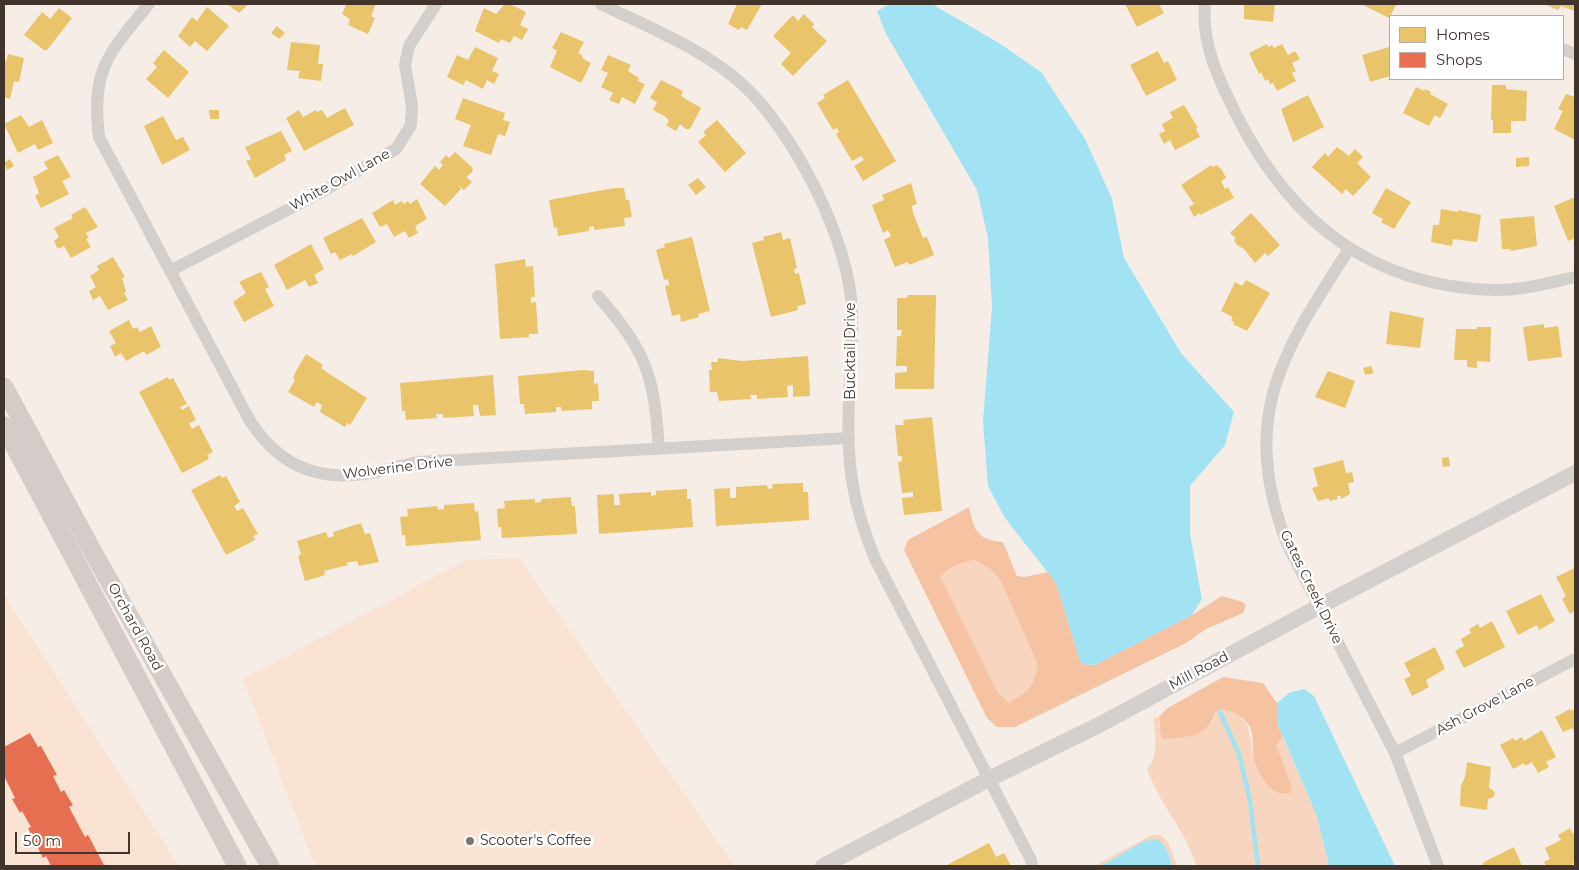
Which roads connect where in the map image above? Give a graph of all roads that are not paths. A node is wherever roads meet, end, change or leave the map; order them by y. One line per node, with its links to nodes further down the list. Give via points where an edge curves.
1 (150, 4): 6 (street, Wolverine Drive, via 117,43 91,85 99,137)
2 (436, 4): 6 (street, White Owl Lane, via 409,46 405,65 412,106 411,125 396,149)
3 (601, 4): 11 (street, Bucktail Drive, via 719,66 742,84 768,112 790,145 834,229 850,286)
4 (1205, 4): 5 (street, via 1209,51 1221,85 1253,146 1274,178 1300,208)
5 (1349, 249): 7 (street, via 1413,277 1453,286 1494,290 1538,286); 14 (street, Gates Creek Drive, via 1289,349 1275,383 1267,422 1268,481 1276,513 1287,544)
6 (170, 272): 12 (street, Wolverine Drive, via 264,442 284,459 308,471 336,476 364,474 419,462)
7 (1575, 277)
8 (598, 296): 12 (street, via 625,326 649,373 655,398)
9 (4, 387): 19 (main road, Orchard Road)
10 (4, 426): 18 (main road, Orchard Road)
11 (849, 438): 12 (street, Wolverine Drive); 17 (street, Bucktail Drive, via 853,490 875,559)
12 (659, 449)
13 (1575, 473): 14 (street, Mill Road)
14 (1320, 606): 16 (street, Gates Creek Drive); 17 (street, Mill Road, via 1098,725)
15 (1575, 659): 16 (street, Ash Grove Lane)
16 (1396, 753): 22 (street, Gates Creek Drive)
17 (989, 779): 20 (street, Mill Road); 21 (street, Bucktail Drive)
18 (237, 866)
19 (270, 866)
20 (822, 866)
21 (1032, 866)
22 (1438, 866)

